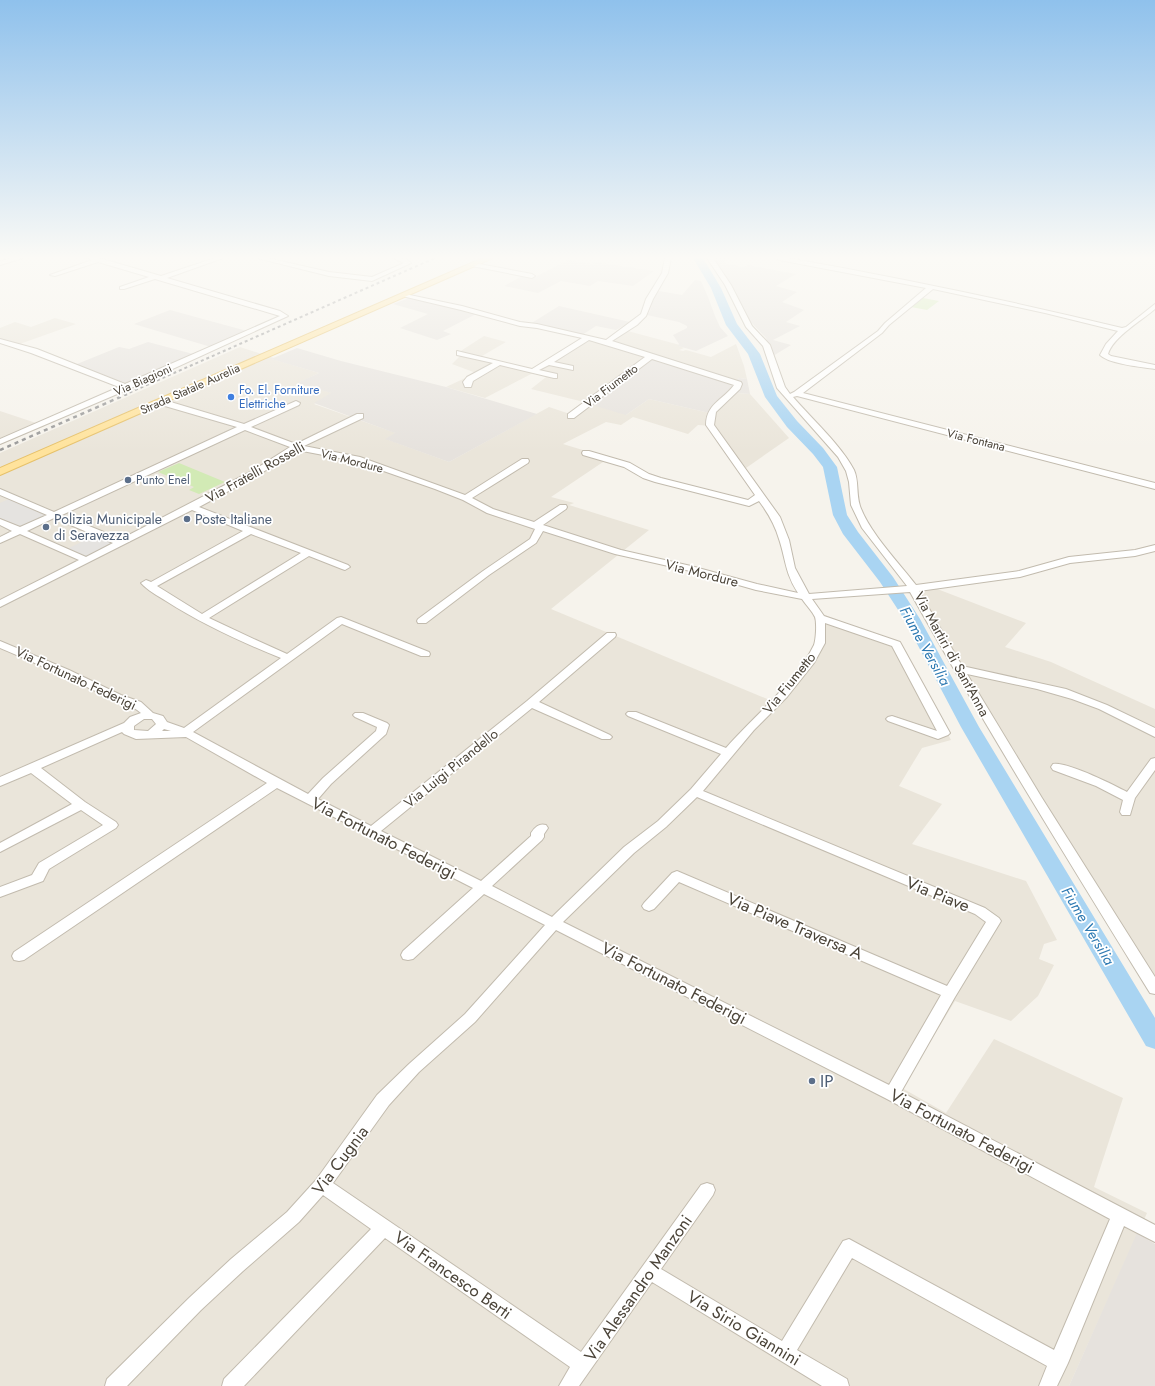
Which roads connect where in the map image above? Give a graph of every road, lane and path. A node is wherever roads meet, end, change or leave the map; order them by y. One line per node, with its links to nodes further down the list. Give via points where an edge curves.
1 (270, 323): 22 (street, Via Biagioni)
2 (343, 323): 25 (main road, Strada Statale Aurelia)
3 (515, 323): 10 (street, Via Fiumetto)
4 (636, 323): 12 (street)
5 (747, 323): 24 (street, via 766,345 781,388)
6 (889, 323): 23 (street, Via Fontana, via 880,332)
7 (1093, 323): 9 (street)
8 (1135, 323): 9 (street)
9 (1122, 330): 17 (street, via 1104,354 1109,358)
10 (587, 338): 12 (street, Via Fiumetto); 15 (street)
11 (0, 341): 22 (street, via 34,351)
12 (607, 342): 14 (street, Via Fiumetto)
13 (460, 353): 16 (street)
14 (651, 356): 28 (street, Via Fiumetto); 37 (street, Via Fiumetto, via 738,384 712,411 710,425)
15 (547, 362): 18 (street); 19 (street)
16 (499, 363): 19 (street); 21 (street, via 470,379)
17 (1155, 367)
18 (570, 368)
19 (533, 371): 20 (street)
20 (554, 376)
21 (468, 385)
22 (126, 387): 30 (street, Via Biagioni)
23 (796, 394): 24 (street, Via Fontana); 35 (street, Via Fontana)
24 (787, 396): 52 (street, via 796,403 841,456 850,471 855,506 861,518)
25 (161, 402): 29 (street, Via Mordure); 34 (main road, Strada Statale Aurelia)
26 (296, 404): 29 (street)
27 (360, 416): 31 (street, Via Fratelli Rosselli)
28 (571, 416)
29 (245, 427): 31 (street, Via Mordure); 41 (street)
30 (0, 442)
31 (296, 447): 38 (street, Via Mordure, via 357,459); 39 (street, Via Fratelli Rosselli, via 257,472)
32 (586, 453): 37 (street, via 627,465 646,476 726,498 748,502)
33 (525, 461): 38 (street)
34 (0, 472)
35 (1155, 486)
36 (0, 492): 41 (street)
37 (760, 496): 53 (street, Via Fiumetto, via 775,517 784,540 790,568)
38 (466, 498): 43 (street, Via Mordure, via 490,510)
39 (192, 507): 44 (street); 47 (street, Via Fratelli Rosselli)
40 (563, 507): 43 (street)
41 (55, 515): 45 (street); 47 (street)
42 (0, 522): 45 (street)
43 (537, 526): 53 (street, Via Mordure, via 618,552); 57 (street, via 537,536 533,541)
44 (251, 530): 49 (street); 55 (street, via 149,584)
45 (19, 531): 46 (street); 50 (street)
46 (0, 540)
47 (121, 543): 50 (street, Via Fratelli Rosselli)
48 (1155, 548): 52 (street, Via Martiri di Sant'Anna, via 1135,553 1069,560 1020,574)
49 (308, 553): 51 (street); 55 (street)
50 (86, 560): 54 (street, Via Fratelli Rosselli)
51 (345, 567)
52 (911, 589): 53 (street, Via Mordure); 62 (street, Via Martiri di Sant'Anna)
53 (805, 597): 56 (street, Via Fiumetto)
54 (0, 604)
55 (203, 617): 61 (street)
56 (820, 618): 68 (street, via 896,644 944,733 938,735); 77 (street, Via Fiumetto, via 820,643 810,662 783,695)
57 (422, 621)
58 (611, 635): 64 (street, Via Luigi Pirandello)
59 (0, 644): 63 (street, Via Fortunato Federigi)
60 (425, 654): 61 (street, via 341,620)
61 (289, 658): 71 (street)
62 (958, 668): 72 (street, via 1061,692 1110,710); 97 (street, Via Martiri di Sant'Anna, via 1047,817)
63 (117, 697): 66 (street, Via Fortunato Federigi, via 137,704); 69 (street)
64 (531, 703): 75 (street); 89 (street, Via Luigi Pirandello)
65 (632, 714): 77 (street)
66 (149, 715): 69 (street); 70 (street, Via Fortunato Federigi, via 159,718)
67 (359, 715): 85 (street, via 383,725 382,732 327,781)
68 (892, 719)
69 (132, 722): 74 (street, via 128,732); 76 (street)
70 (162, 724): 71 (street, Via Fortunato Federigi); 73 (street)
71 (188, 733): 73 (street); 82 (street, Via Fortunato Federigi)
72 (1155, 733)
73 (150, 734): 74 (street)
74 (136, 735): 76 (street, via 106,740)
75 (606, 737)
76 (77, 749): 79 (street)
77 (728, 753): 83 (street, Via Fiumetto)
78 (1155, 762): 84 (street)
79 (32, 767): 81 (street); 86 (street)
80 (1057, 767): 84 (street, via 1100,783)
81 (0, 782)
82 (276, 783): 85 (street, Via Fortunato Federigi); 96 (street)
83 (695, 792): 94 (street, Via Fiumetto); 98 (street, Via Piave, via 980,911 994,921)
84 (1130, 798): 87 (street)
85 (310, 800): 89 (street, Via Fortunato Federigi)
86 (81, 805): 90 (street); 92 (street, via 112,825 44,866 38,878)
87 (1126, 812)
88 (542, 828): 91 (street, via 538,837)
89 (372, 832): 91 (street, Via Fortunato Federigi)
90 (0, 848)
91 (482, 888): 94 (street, Via Fortunato Federigi); 95 (street)
92 (0, 892)
93 (649, 906): 98 (street, Via Piave Traversa A, via 677,876)
94 (554, 923): 99 (street, Via Fortunato Federigi); 100 (street, Via Cugnia, via 470,1018 414,1068 383,1100)
95 (408, 955)
96 (19, 956)
97 (1155, 989)
98 (950, 993): 99 (street, Via Piave)
99 (892, 1094): 102 (street, Via Fortunato Federigi)
100 (322, 1185): 103 (street, Via Francesco Berti); 110 (street, Via Cugnia, via 294,1217 195,1304)
101 (707, 1190): 105 (street, Via Alessandro Manzoni)
102 (1120, 1215): 104 (street, Via Fortunato Federigi); 107 (street)
103 (384, 1227): 108 (street, Via Francesco Berti); 111 (street)
104 (1155, 1234)
105 (648, 1271): 106 (street, Via Sirio Giannini); 108 (street, Via Alessandro Manzoni)
106 (785, 1353): 107 (street, via 849,1247); 109 (street, Via Sirio Giannini)
107 (1059, 1363): 113 (street)
108 (583, 1365): 112 (street, Via Alessandro Manzoni)
109 (828, 1383)
110 (114, 1386)
111 (231, 1386)
112 (568, 1386)
113 (1048, 1386)

